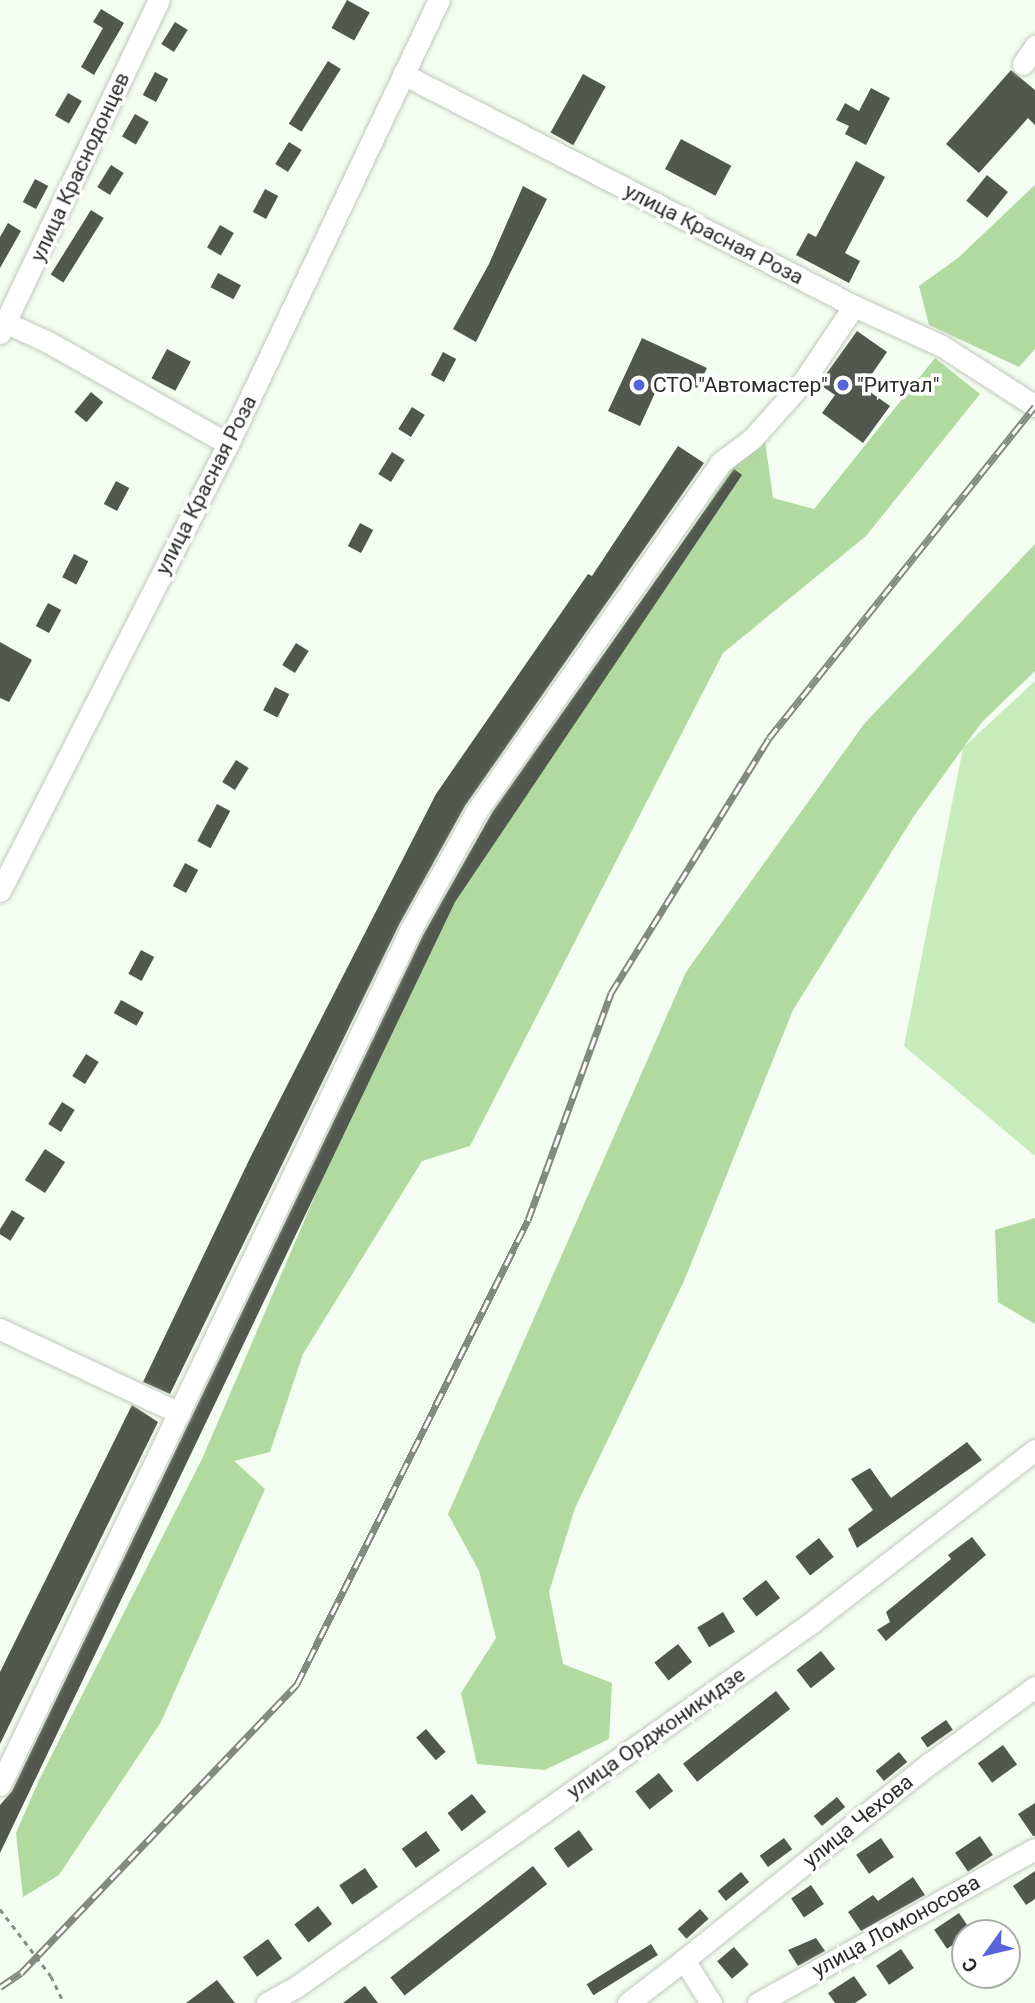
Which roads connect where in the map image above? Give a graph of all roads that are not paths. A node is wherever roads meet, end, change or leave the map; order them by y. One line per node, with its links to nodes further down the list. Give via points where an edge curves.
1 (159, 0): 7 (street, улица Краснодонцев)
2 (439, 0): 5 (street, улица Красная Роза)
3 (1035, 46): 4 (street)
4 (1023, 64)
5 (403, 74): 6 (street, улица Красная Роза); 9 (street, улица Красная Роза)
6 (853, 306): 8 (street, улица Красная Роза, via 942,346); 12 (street, via 802,383 752,439 720,463 477,812 411,929)
7 (2, 326): 9 (street, via 48,342)
8 (1029, 402)
9 (228, 444): 10 (street, улица Красная Роза)
10 (0, 891)
11 (0, 1329): 12 (street)
12 (179, 1413): 15 (street)
13 (1035, 1450): 18 (street, улица Орджоникидзе, via 811,1623)
14 (1035, 1687): 17 (street, улица Чехова, via 929,1764)
15 (0, 1784)
16 (1035, 1849): 22 (street, улица Ломоносова)
17 (684, 1960): 20 (street, улица Чехова); 21 (street)
18 (302, 1995): 19 (street, улица Орджоникидзе)
19 (267, 2003)
20 (628, 2003)
21 (711, 2003)
22 (758, 2003)

